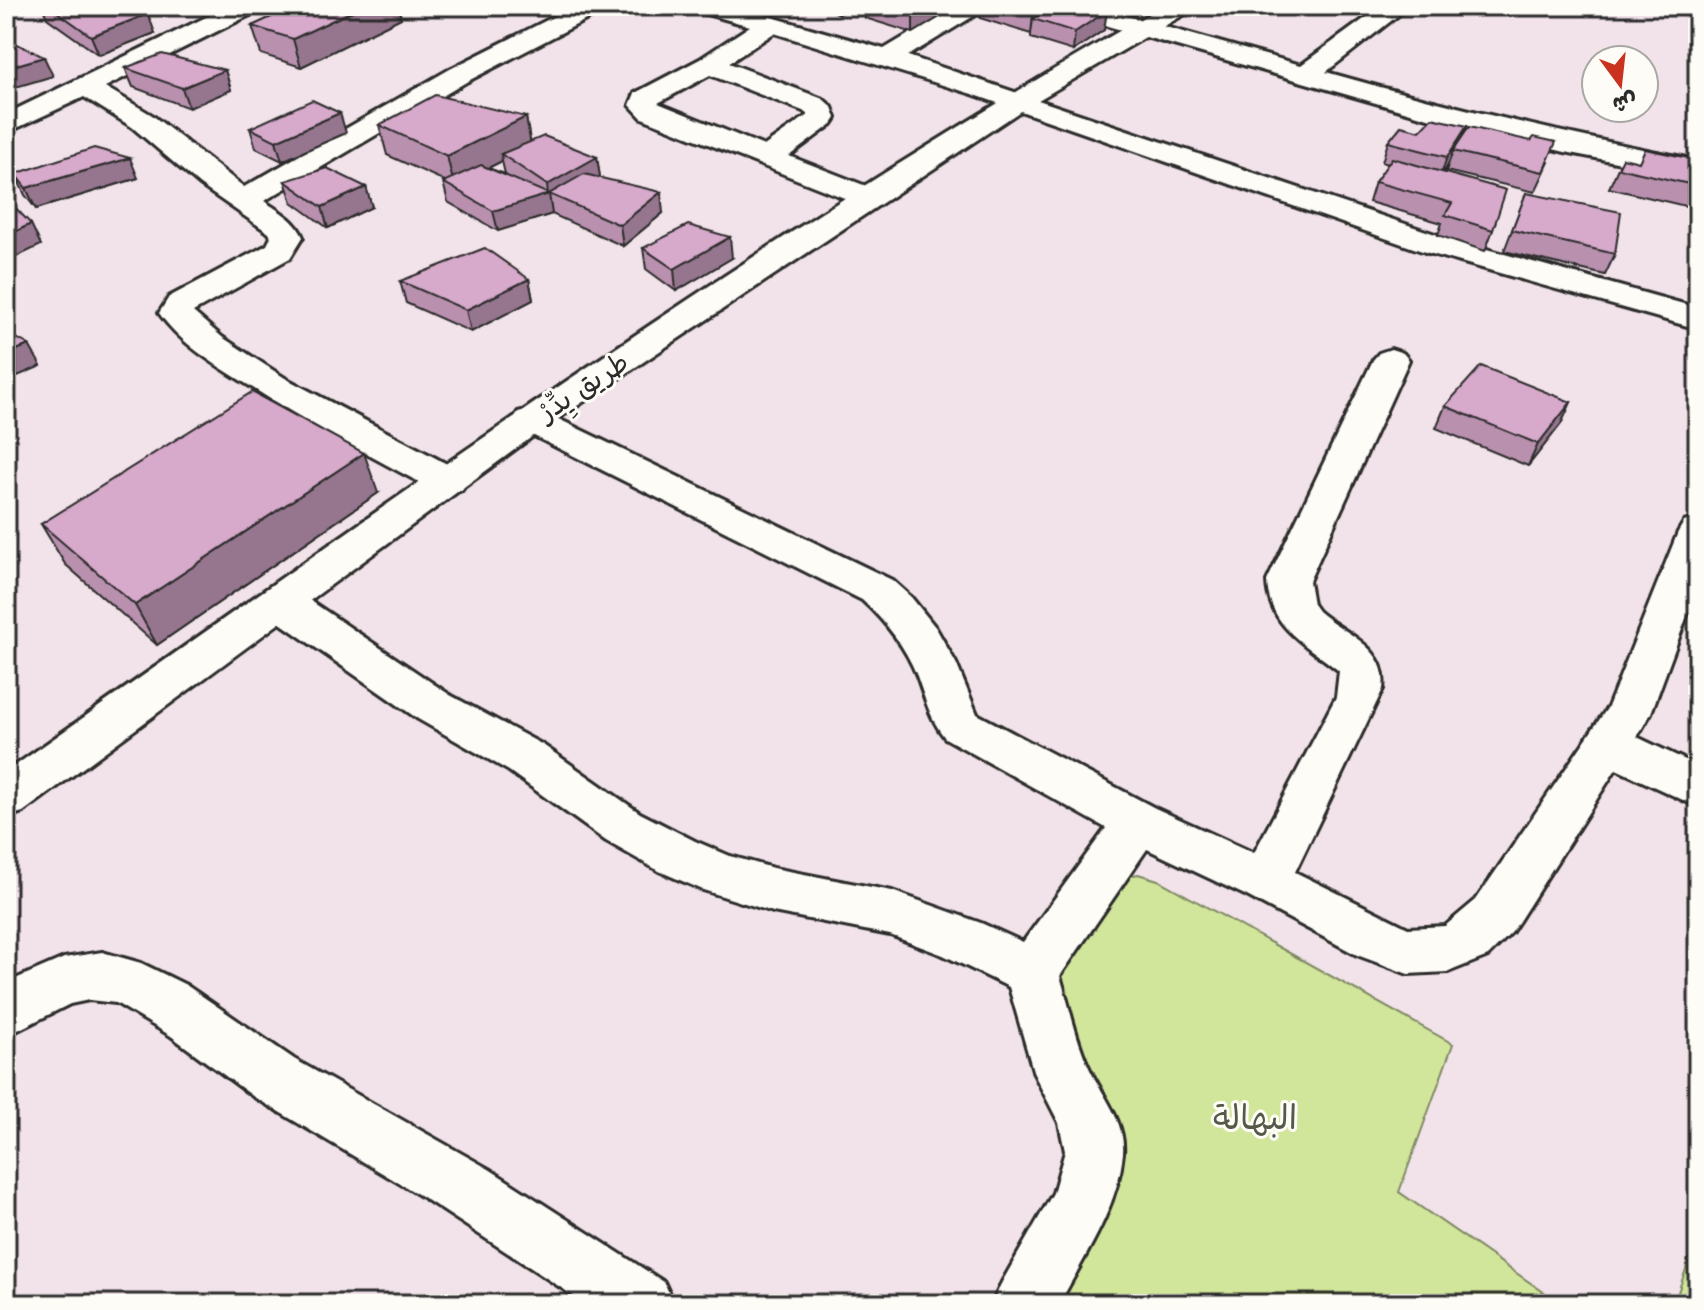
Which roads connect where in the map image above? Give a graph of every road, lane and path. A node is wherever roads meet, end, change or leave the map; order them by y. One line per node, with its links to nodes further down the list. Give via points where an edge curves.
1 (249, 6): 13 (street)
2 (594, 6): 19 (street, via 459,75)
3 (705, 6): 8 (street)
4 (973, 6): 10 (street)
5 (1064, 6): 9 (street)
6 (1181, 6): 9 (street, طريق يِدِّرْ)
7 (1398, 6): 12 (street)
8 (772, 23): 10 (street); 11 (street)
9 (1140, 30): 12 (street); 14 (street, طريق يِدِّرْ)
10 (887, 58): 14 (street)
11 (709, 65): 16 (street, via 820,109 822,118); 16 (street, via 645,99 644,105)
12 (1306, 74): 17 (street, via 1494,126)
13 (86, 87): 15 (street); 19 (street, via 142,121)
14 (1018, 100): 18 (street, طريق يِدِّرْ); 20 (street, via 1438,245)
15 (6, 125)
16 (768, 157): 18 (street)
17 (1698, 169)
18 (868, 197): 22 (street, طريق يِدِّرْ)
19 (242, 201): 23 (street, via 283,228 285,244 181,304 176,313 184,324 315,413)
20 (1698, 319)
21 (1391, 360): 30 (street, via 1288,581 1287,597 1299,618 1359,665 1363,674 1359,697)
22 (531, 420): 23 (street, طريق يِدِّرْ); 29 (street, via 877,590 922,642 961,726)
23 (448, 481): 25 (street, طريق يِدِّرْ)
24 (1698, 532): 26 (street, via 1628,713)
25 (281, 602): 28 (street, طريق يِدِّرْ); 31 (street, via 434,707 526,758 623,827 677,856 773,890 892,913)
26 (1608, 744): 27 (street); 30 (street, via 1494,916 1469,940 1448,949 1408,951)
27 (1698, 788)
28 (6, 798)
29 (1138, 822): 30 (street); 31 (street)
30 (1265, 881)
31 (1032, 972): 34 (street, via 1062,1074 1086,1116 1094,1151 1080,1205)
32 (6, 1011): 33 (street, via 66,981 101,976 152,994 274,1078 444,1176)
33 (642, 1304)
34 (1024, 1304)

